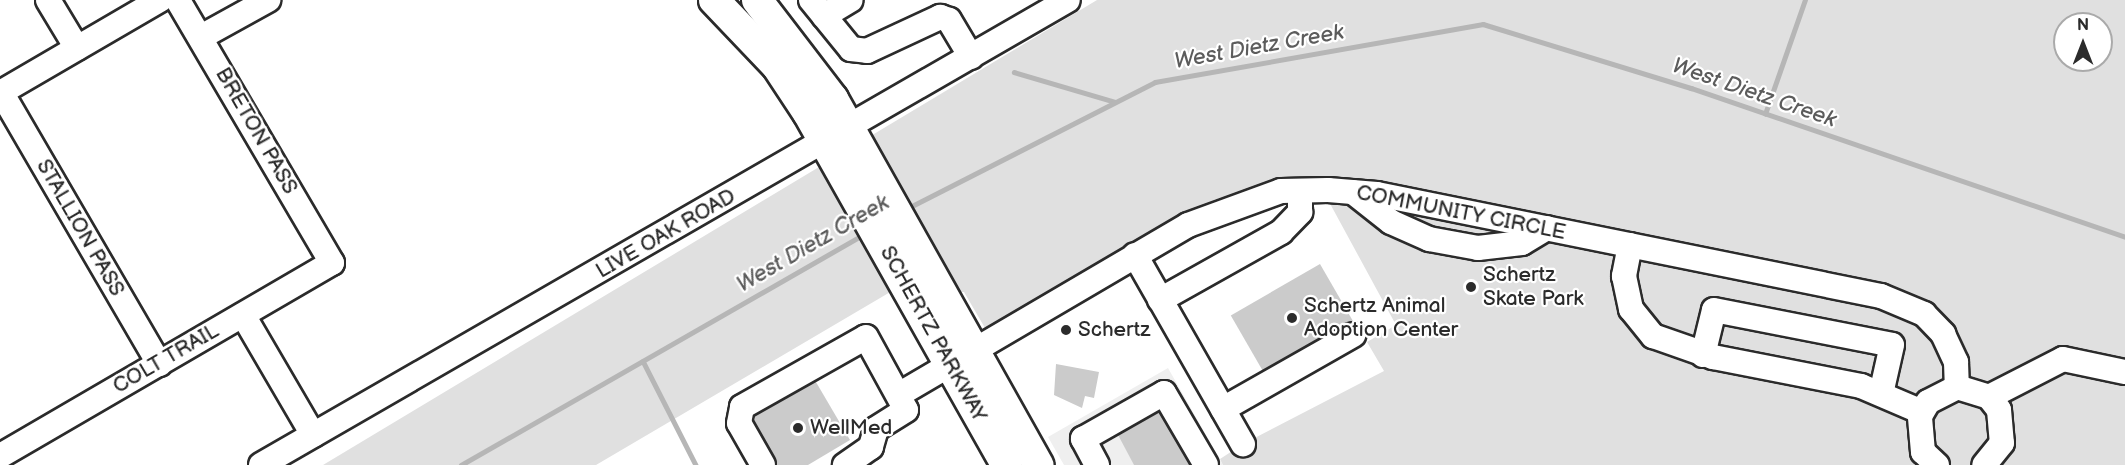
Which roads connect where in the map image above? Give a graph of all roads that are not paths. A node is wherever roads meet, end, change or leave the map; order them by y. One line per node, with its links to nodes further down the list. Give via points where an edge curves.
1 (48, 0): 12 (street)
2 (160, 0): 12 (street)
3 (178, 0): 11 (street, BRETON PASS)
4 (268, 0): 11 (street)
5 (714, 0): 15 (main road, SCHERTZ PARKWAY)
6 (757, 0): 15 (main road, SCHERTZ PARKWAY, via 800,49)
7 (851, 0): 9 (street)
8 (1068, 0): 13 (street, LIVE OAK ROAD)
9 (818, 8): 10 (street, via 851,49 859,51)
10 (935, 9): 13 (street, via 949,20)
11 (201, 37): 21 (street, BRETON PASS)
12 (77, 48): 14 (street)
13 (971, 57): 15 (street, LIVE OAK ROAD)
14 (1, 92): 27 (street, STALLION PASS)
15 (837, 136): 26 (main road, SCHERTZ PARKWAY); 35 (street, LIVE OAK ROAD)
16 (1300, 191): 17 (street, COMMUNITY CIRCLE); 20 (street, COMMUNITY CIRCLE, via 1229,206); 22 (street, via 1300,212 1281,232)
17 (1353, 192): 18 (street, COMMUNITY CIRCLE); 18 (street, via 1391,222 1429,239 1478,248 1522,243)
18 (1547, 228): 19 (street, COMMUNITY CIRCLE)
19 (1630, 245): 25 (street, via 1624,276 1631,309 1653,336); 29 (street, COMMUNITY CIRCLE, via 1881,296 1924,314 1952,353)
20 (1135, 255): 22 (street); 26 (street, COMMUNITY CIRCLE)
21 (332, 263): 23 (street, COLT TRAIL)
22 (1160, 300): 33 (street)
23 (243, 315): 27 (street, COLT TRAIL); 35 (street)
24 (1353, 335): 33 (street)
25 (1703, 355): 31 (street); 31 (street, via 1714,310 1892,345)
26 (962, 357): 30 (street, COMMUNITY CIRCLE); 39 (main road, SCHERTZ PARKWAY); 42 (main road, SCHERTZ PARKWAY)
27 (159, 364): 37 (street, COLT TRAIL)
28 (2125, 372): 32 (street, via 2063,358)
29 (1957, 387): 32 (street); 34 (street, via 1941,391)
30 (900, 394): 38 (street, via 906,410 876,429 871,447); 41 (street, via 866,337 742,407 739,423)
31 (1881, 394): 34 (street)
32 (1989, 397): 46 (street, via 2004,426 2002,443)
33 (1223, 409): 36 (street)
34 (1922, 412): 45 (street, via 1918,433 1923,452)
35 (313, 435): 40 (street, LIVE OAK ROAD)
36 (1243, 444)
37 (0, 456)
38 (851, 463)
39 (1036, 464)
40 (261, 465)
41 (763, 465)
42 (1005, 465)
43 (1097, 465): 44 (street, via 1083,439 1164,393)
44 (1206, 465)
45 (1937, 465)
46 (1984, 465)

